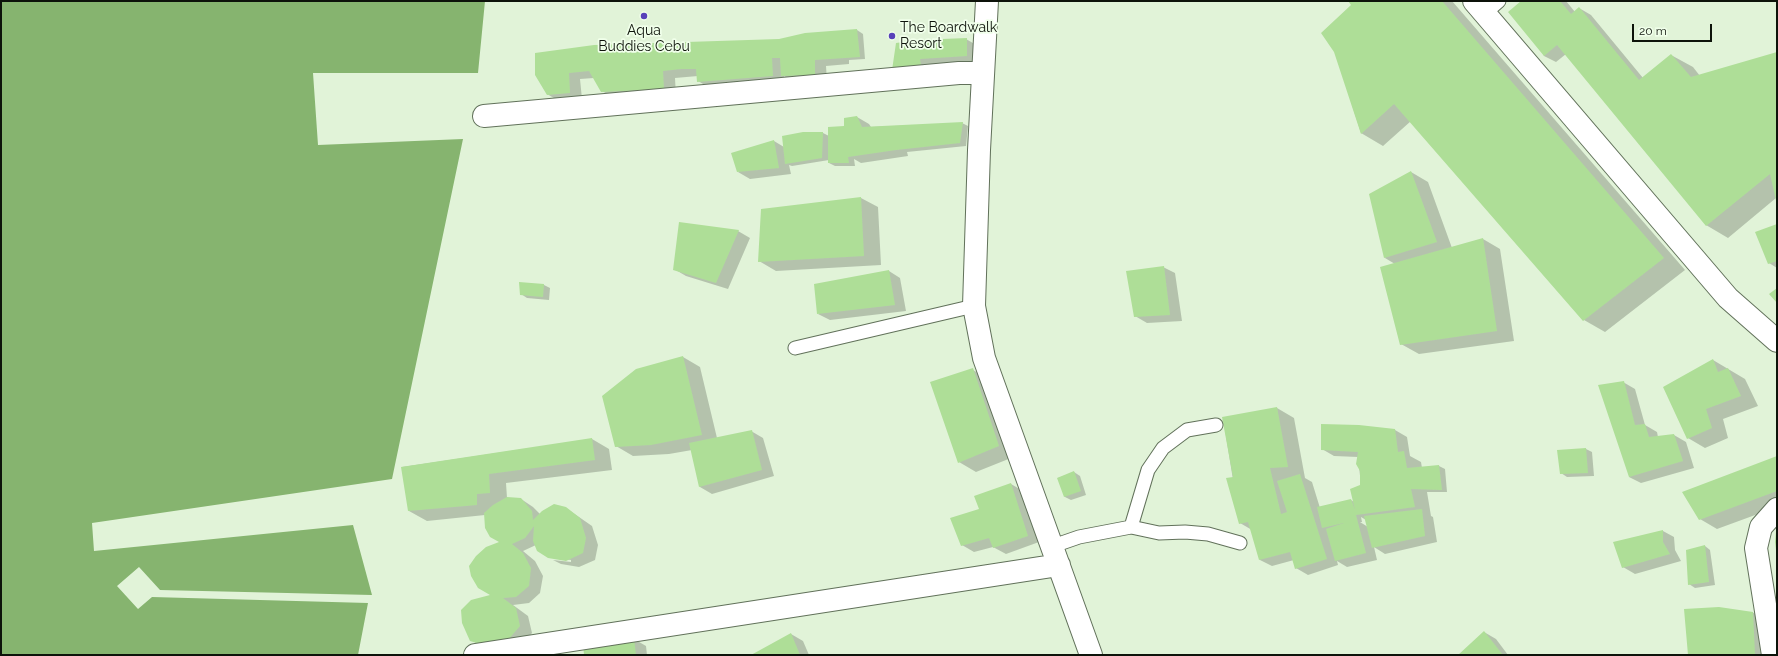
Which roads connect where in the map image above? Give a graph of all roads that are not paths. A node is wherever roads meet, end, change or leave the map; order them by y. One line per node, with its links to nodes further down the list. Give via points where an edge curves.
1 (987, 1): 3 (street)
2 (1486, 5): 6 (street, via 1728,298)
3 (983, 73): 4 (street, via 959,73); 5 (street)
4 (484, 116)
5 (974, 306): 7 (lane); 12 (street, via 984,358)
6 (1777, 341)
7 (795, 348)
8 (1216, 425): 10 (lane, via 1186,430 1163,448 1148,470)
9 (1777, 509): 15 (street, via 1761,527 1756,548)
10 (1131, 527): 11 (lane, via 1159,533 1208,534); 12 (lane, via 1079,537)
11 (1240, 543)
12 (1056, 556): 13 (street); 14 (street)
13 (475, 655)
14 (1091, 655)
15 (1773, 655)

